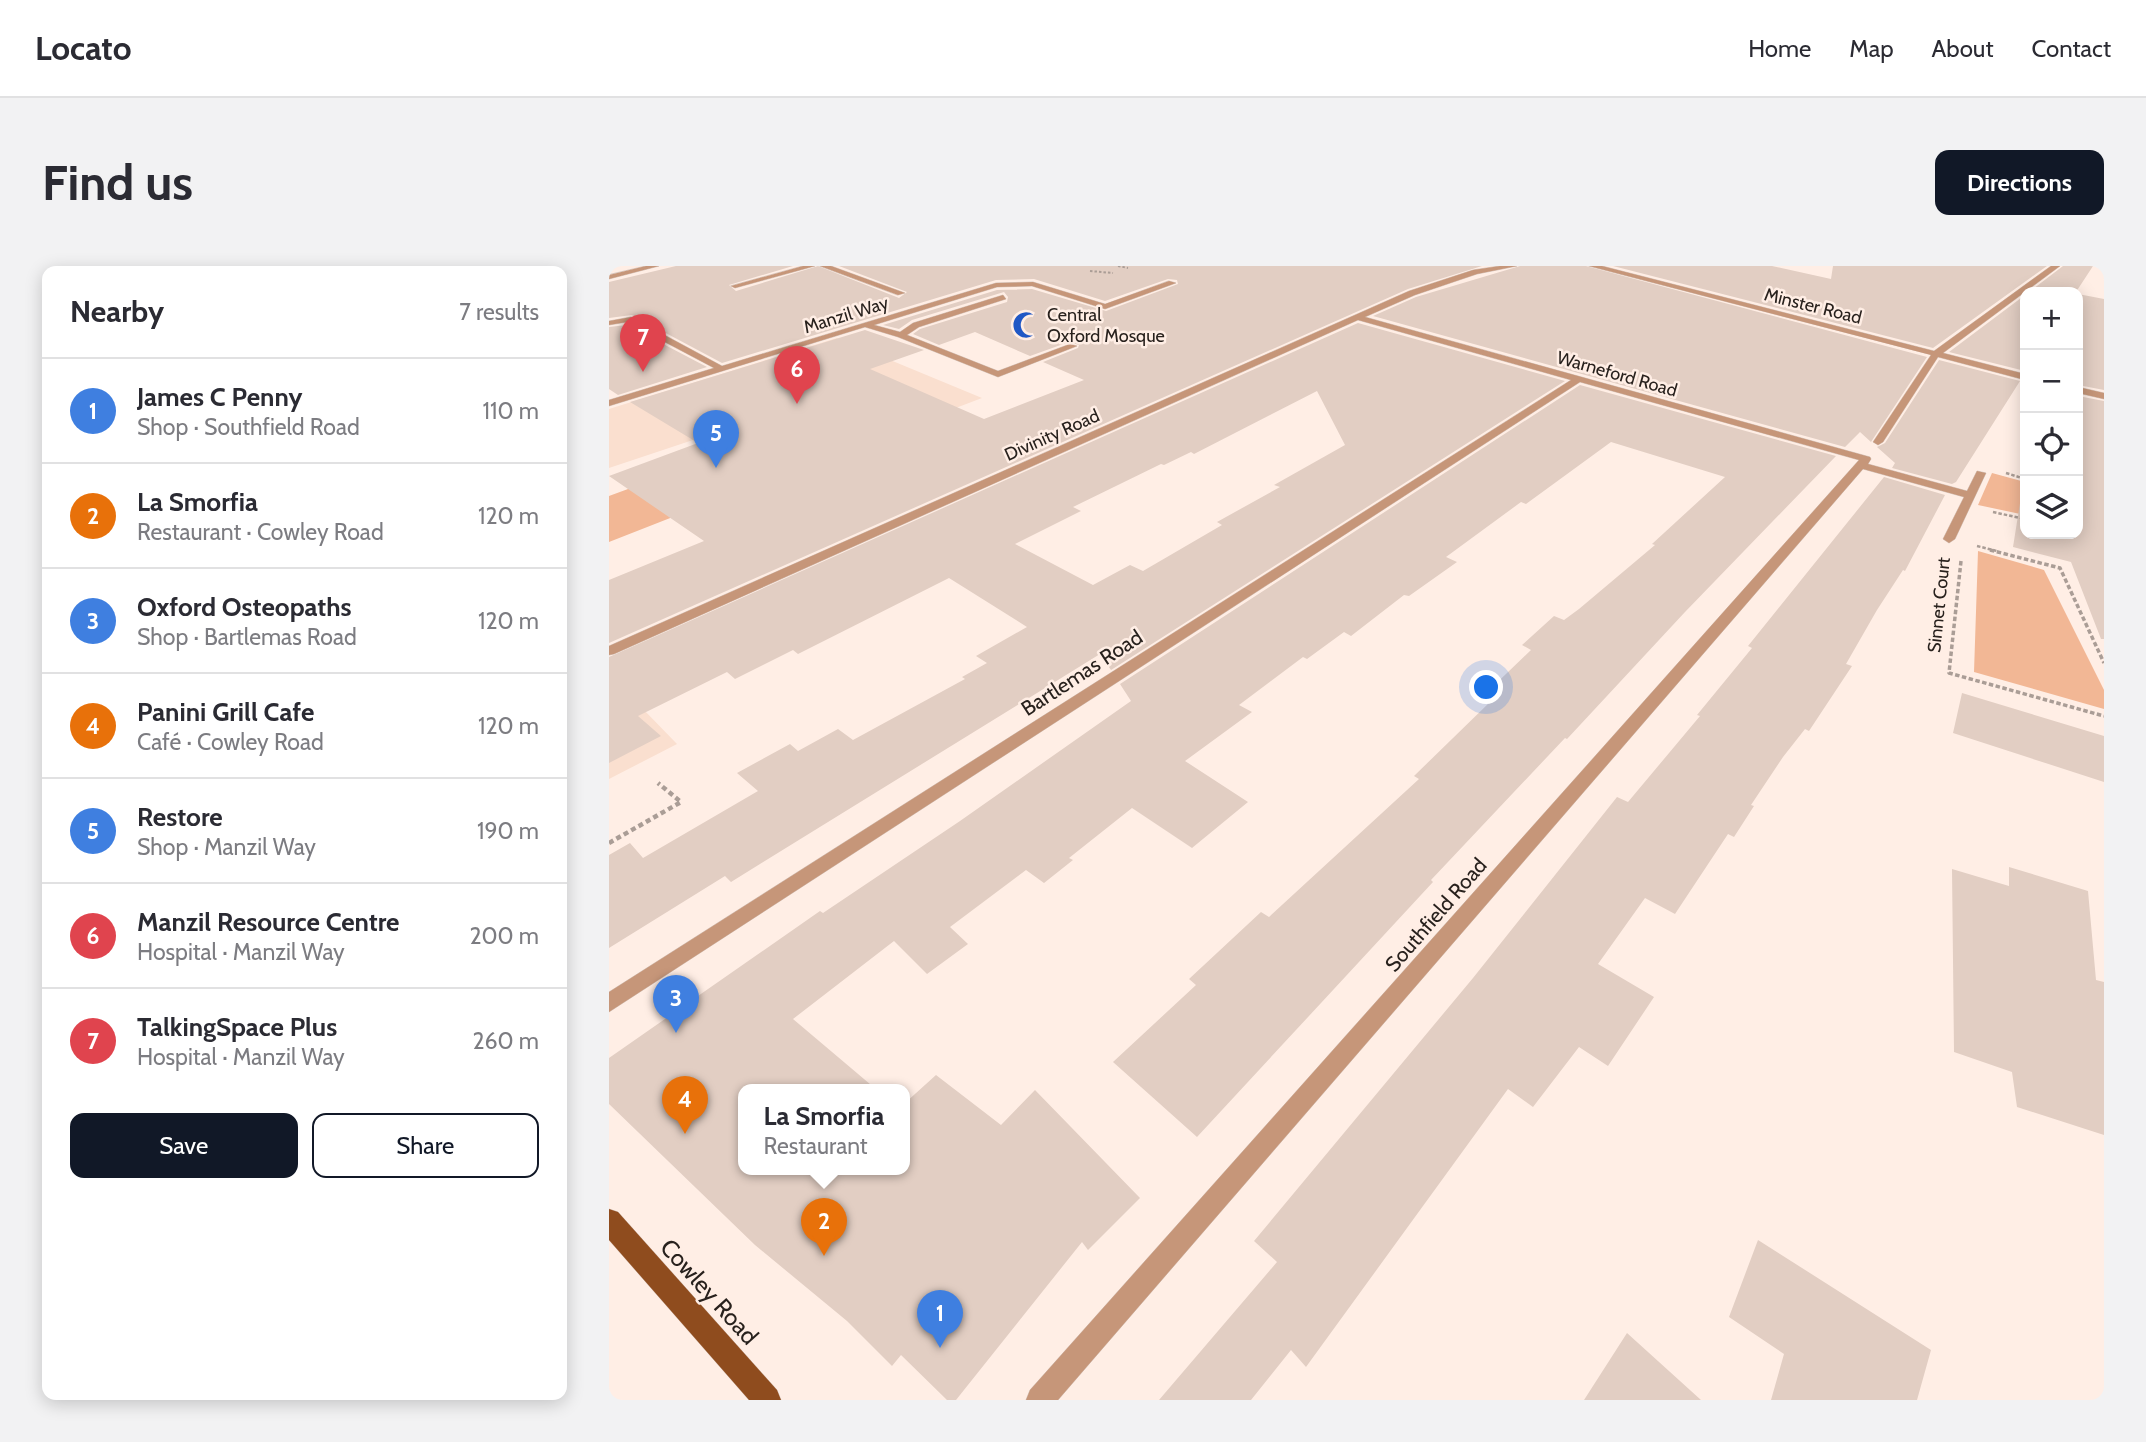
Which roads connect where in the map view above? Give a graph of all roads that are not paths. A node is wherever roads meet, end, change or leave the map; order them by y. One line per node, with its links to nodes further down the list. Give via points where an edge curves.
1 (655, 266): 7 (street)
2 (811, 266): 9 (street)
3 (824, 266): 10 (street)
4 (1513, 266): 12 (street, Divinity Road, via 1438,282)
5 (1593, 266): 17 (street, Minster Road)
6 (2056, 266): 17 (street)
7 (609, 276)
8 (1172, 284): 14 (street, Manzil Way, via 1105,307 1033,284 996,285)
9 (735, 286)
10 (901, 293)
11 (1003, 298): 15 (street, via 916,325)
12 (1360, 318): 20 (street, Warneford Road); 29 (street, Divinity Road)
13 (609, 323): 18 (street, via 628,319)
14 (866, 325): 15 (street); 18 (street, Manzil Way)
15 (901, 335): 16 (street, via 998,374)
16 (1073, 346)
17 (1936, 354): 19 (street, Minster Road); 24 (street)
18 (722, 369): 23 (street, Manzil Way)
19 (2020, 376)
20 (1579, 379): 25 (street, Warneford Road); 30 (street, Bartlemas Road)
21 (2083, 391): 22 (street)
22 (2104, 396)
23 (609, 402)
24 (1878, 442)
25 (1864, 462): 27 (street); 33 (street, Southfield Road)
26 (1981, 473): 27 (street, Sinnet Court)
27 (1970, 495): 28 (street, Sinnet Court)
28 (1949, 539)
29 (609, 651)
30 (609, 1003)
31 (609, 1221): 32 (main road, Cowley Road)
32 (768, 1400)
33 (1040, 1400)

